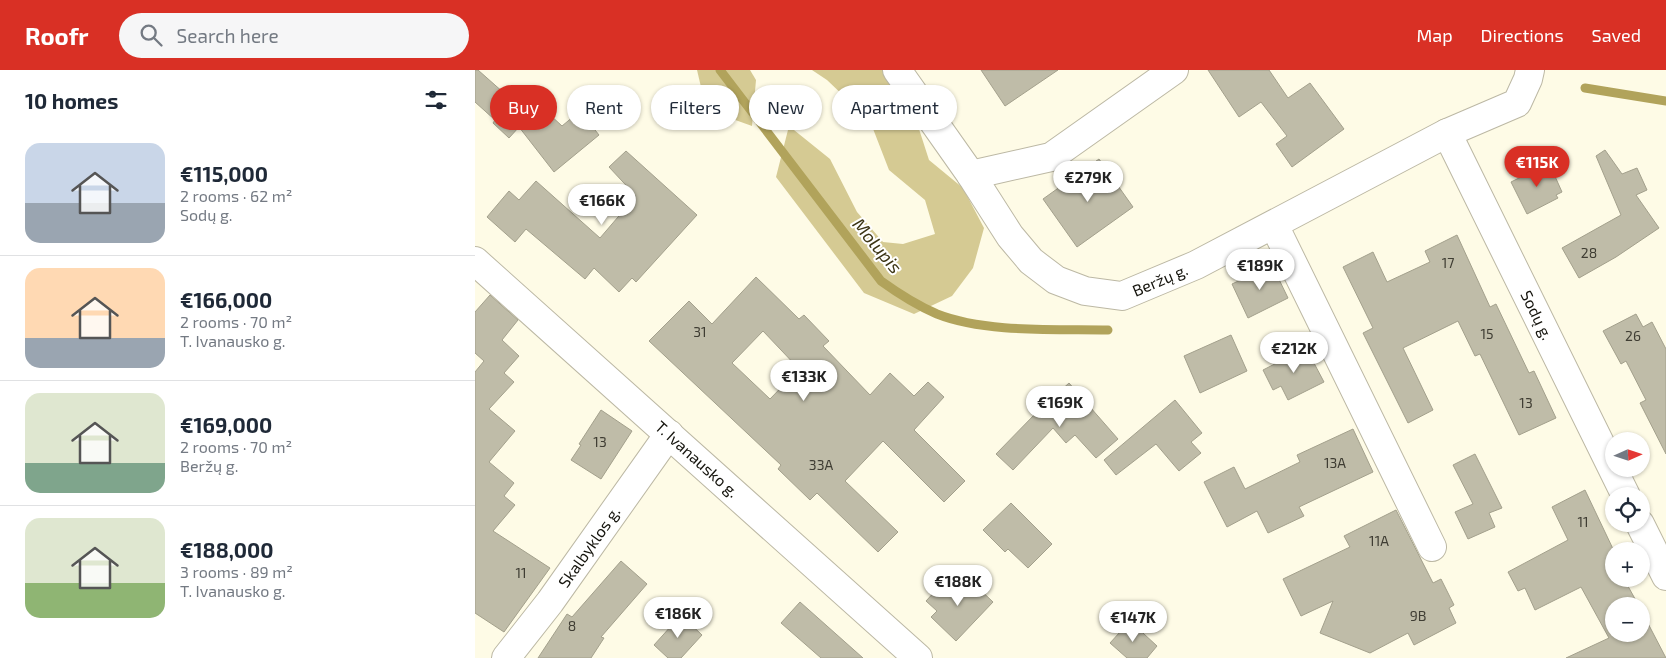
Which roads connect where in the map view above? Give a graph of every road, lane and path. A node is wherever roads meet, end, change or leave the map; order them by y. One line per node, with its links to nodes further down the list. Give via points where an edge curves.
1 (897, 70): 5 (street, Beržų g.)
2 (1174, 70): 5 (street, via 1051,157)
3 (1530, 70): 4 (street, Beržų g., via 1517,103)
4 (1447, 134): 6 (street, Beržų g.); 9 (street, Sodų g.)
5 (971, 175): 6 (street, Beržų g., via 1010,236 1031,261 1056,280 1085,291 1122,296 1196,265)
6 (1274, 225): 11 (street)
7 (475, 261): 8 (street, T. Ivanausko g.)
8 (669, 434): 13 (street, Skalbyklos g., via 550,602); 14 (street, T. Ivanausko g.)
9 (1623, 487)
10 (1644, 532): 12 (street)
11 (1432, 547)
12 (1666, 576)
13 (506, 658)
14 (918, 658)

